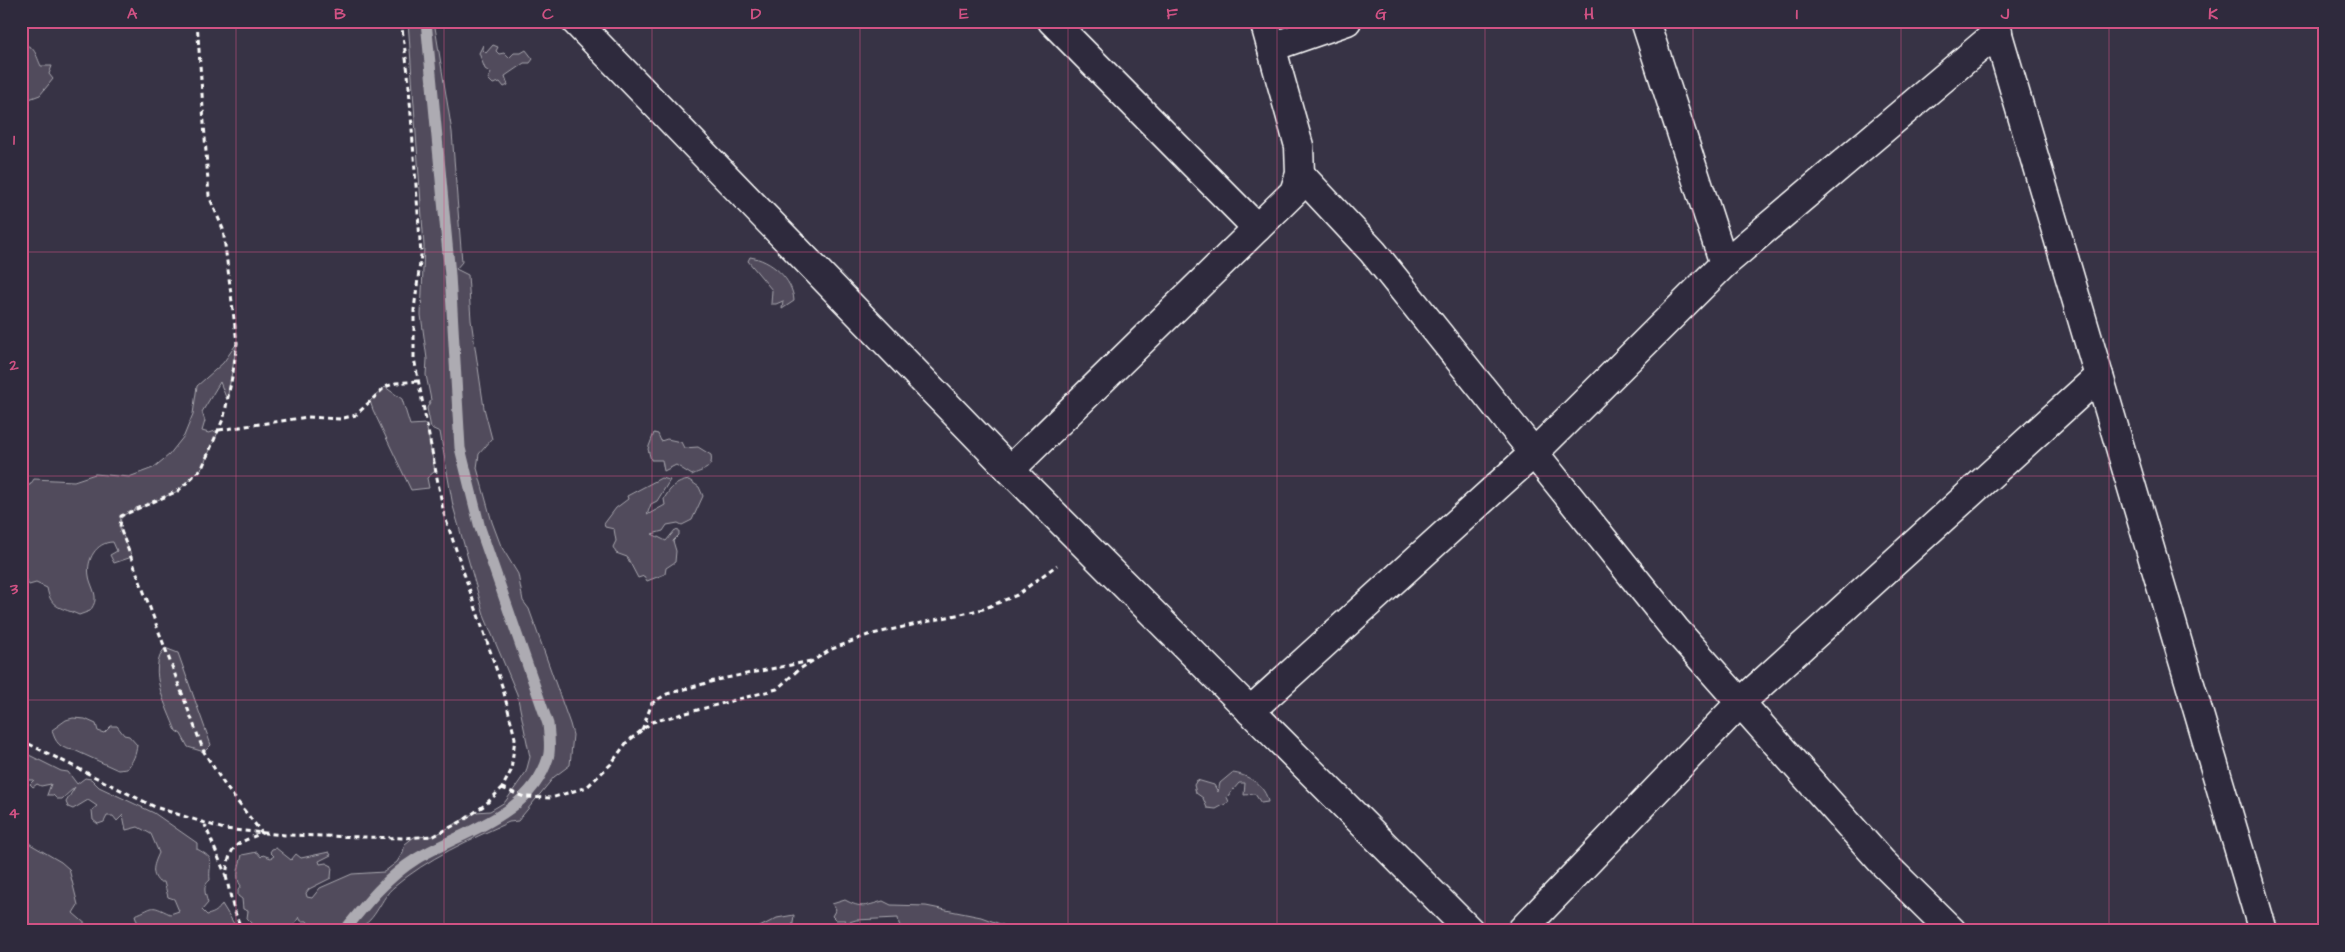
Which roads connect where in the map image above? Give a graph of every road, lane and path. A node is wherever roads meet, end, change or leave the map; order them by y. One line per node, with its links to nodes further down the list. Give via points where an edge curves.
1 (197, 21): 15 (path, via 209,196 223,229 237,343 224,417)
2 (401, 21): 14 (path, via 408,73 421,255 414,310 414,358)
3 (575, 21): 17 (street)
4 (1052, 21): 11 (street)
5 (1264, 21): 9 (street)
6 (1347, 21): 9 (street)
7 (1645, 21): 12 (street)
8 (1996, 27): 12 (street); 13 (street)
9 (1272, 47): 10 (street, via 1299,146)
10 (1300, 174): 11 (street, via 1294,192); 16 (street, via 1374,252)
11 (1257, 228): 17 (street)
12 (1724, 264): 16 (street)
13 (2099, 376): 20 (street); 32 (street)
14 (418, 381): 15 (path, via 385,387 356,415 340,419 308,417); 24 (path, via 444,514 503,690 515,738 511,771)
15 (218, 430): 26 (path, via 202,468 178,491 121,516 120,528 204,752)
16 (1535, 452): 20 (street, via 1675,630); 21 (street)
17 (1010, 470): 18 (street)
18 (1086, 546): 19 (path, via 1059,562 1017,595 983,609 868,634); 21 (street)
19 (815, 660): 22 (path, via 777,688 652,722); 22 (path, via 721,679 667,694 652,703)
20 (1740, 703): 30 (street); 31 (street, via 1882,862)
21 (1250, 711): 29 (street)
22 (642, 730): 24 (path, via 626,742 611,764 587,787 551,798 524,798)
23 (21, 740): 25 (path, via 155,807)
24 (502, 788): 26 (path, via 476,812 434,836 403,838)
25 (205, 824): 26 (path); 27 (path)
26 (262, 833): 27 (path, via 238,844 228,854)
27 (226, 876): 28 (path, via 232,907)
28 (242, 931)
29 (1470, 931)
30 (1521, 931)
31 (1952, 931)
32 (2263, 931)

